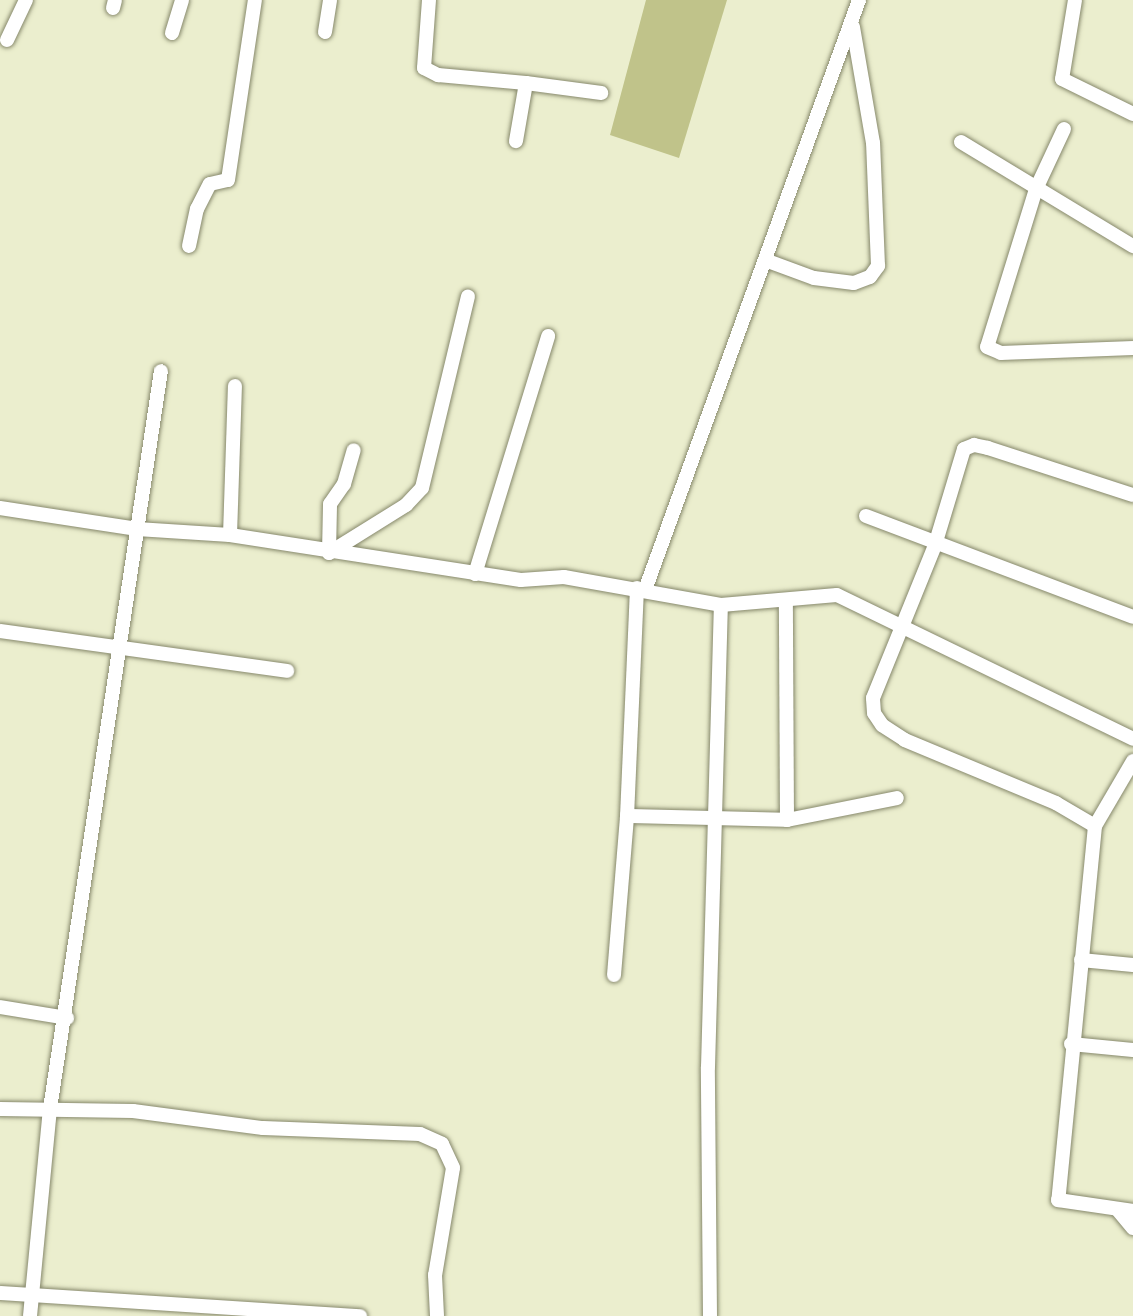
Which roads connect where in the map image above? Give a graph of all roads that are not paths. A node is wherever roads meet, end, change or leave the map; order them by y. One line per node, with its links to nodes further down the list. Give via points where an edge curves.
1 (26, 0): 11 (street)
2 (181, 0): 10 (street)
3 (255, 0): 19 (street, via 228,180 209,184 197,209)
4 (330, 0): 9 (street)
5 (429, 0): 12 (street, via 424,68 438,75)
6 (859, 0): 8 (street)
7 (1074, 0): 14 (street, via 1062,79)
8 (853, 26): 21 (street); 21 (street, via 873,143 878,266 870,277 854,283 814,278)
9 (324, 32)
10 (172, 33)
11 (7, 40)
12 (526, 83): 13 (street); 16 (street)
13 (601, 93)
14 (1133, 114)
15 (1065, 129): 18 (street)
16 (516, 141)
17 (961, 142): 18 (street)
18 (1036, 189): 20 (street); 24 (street, via 987,347 1001,353)
19 (189, 246)
20 (1133, 246)
21 (765, 260): 36 (street)
22 (468, 296): 34 (street, via 422,488 406,505)
23 (548, 336): 35 (street)
24 (1133, 348)
25 (161, 372): 31 (street)
26 (235, 386): 32 (street)
27 (354, 450): 34 (street, via 344,484 330,504)
28 (1133, 495): 33 (street, via 974,445 964,449 959,461)
29 (0, 508): 31 (street)
30 (866, 516): 33 (street)
31 (137, 529): 32 (street); 42 (street)
32 (230, 535): 34 (street)
33 (935, 545): 39 (street); 40 (street)
34 (329, 553): 35 (street)
35 (475, 574): 36 (street, via 521,580 564,577)
36 (641, 589): 38 (street); 47 (street)
37 (786, 602): 38 (street); 40 (street, via 817,594 837,596); 49 (street)
38 (721, 606): 48 (street)
39 (1133, 617)
40 (905, 625): 44 (street); 50 (street, via 873,698 874,713 882,726 1056,803)
41 (0, 631): 42 (street)
42 (120, 647): 43 (street); 55 (street)
43 (287, 671)
44 (1133, 738)
45 (1133, 761): 50 (street)
46 (897, 798): 49 (street)
47 (627, 816): 48 (street); 53 (street)
48 (712, 819): 49 (street); 68 (street)
49 (787, 820)
50 (1096, 827): 51 (street, via 1091,903)
51 (1081, 960): 52 (street); 56 (street)
52 (1133, 965)
53 (614, 975)
54 (0, 1007): 55 (street)
55 (67, 1018): 59 (street)
56 (1071, 1044): 57 (street); 60 (street, via 1058,1200)
57 (1133, 1050)
58 (0, 1109): 59 (street)
59 (51, 1109): 64 (street); 67 (street, via 132,1111 264,1128 420,1134 442,1144 453,1168 435,1275)
60 (1117, 1209): 61 (street); 62 (street)
61 (1133, 1211)
62 (1133, 1228)
63 (0, 1293): 64 (street)
64 (34, 1293): 65 (street); 66 (street)
65 (30, 1316)
66 (360, 1316)
67 (437, 1316)
68 (710, 1316)

